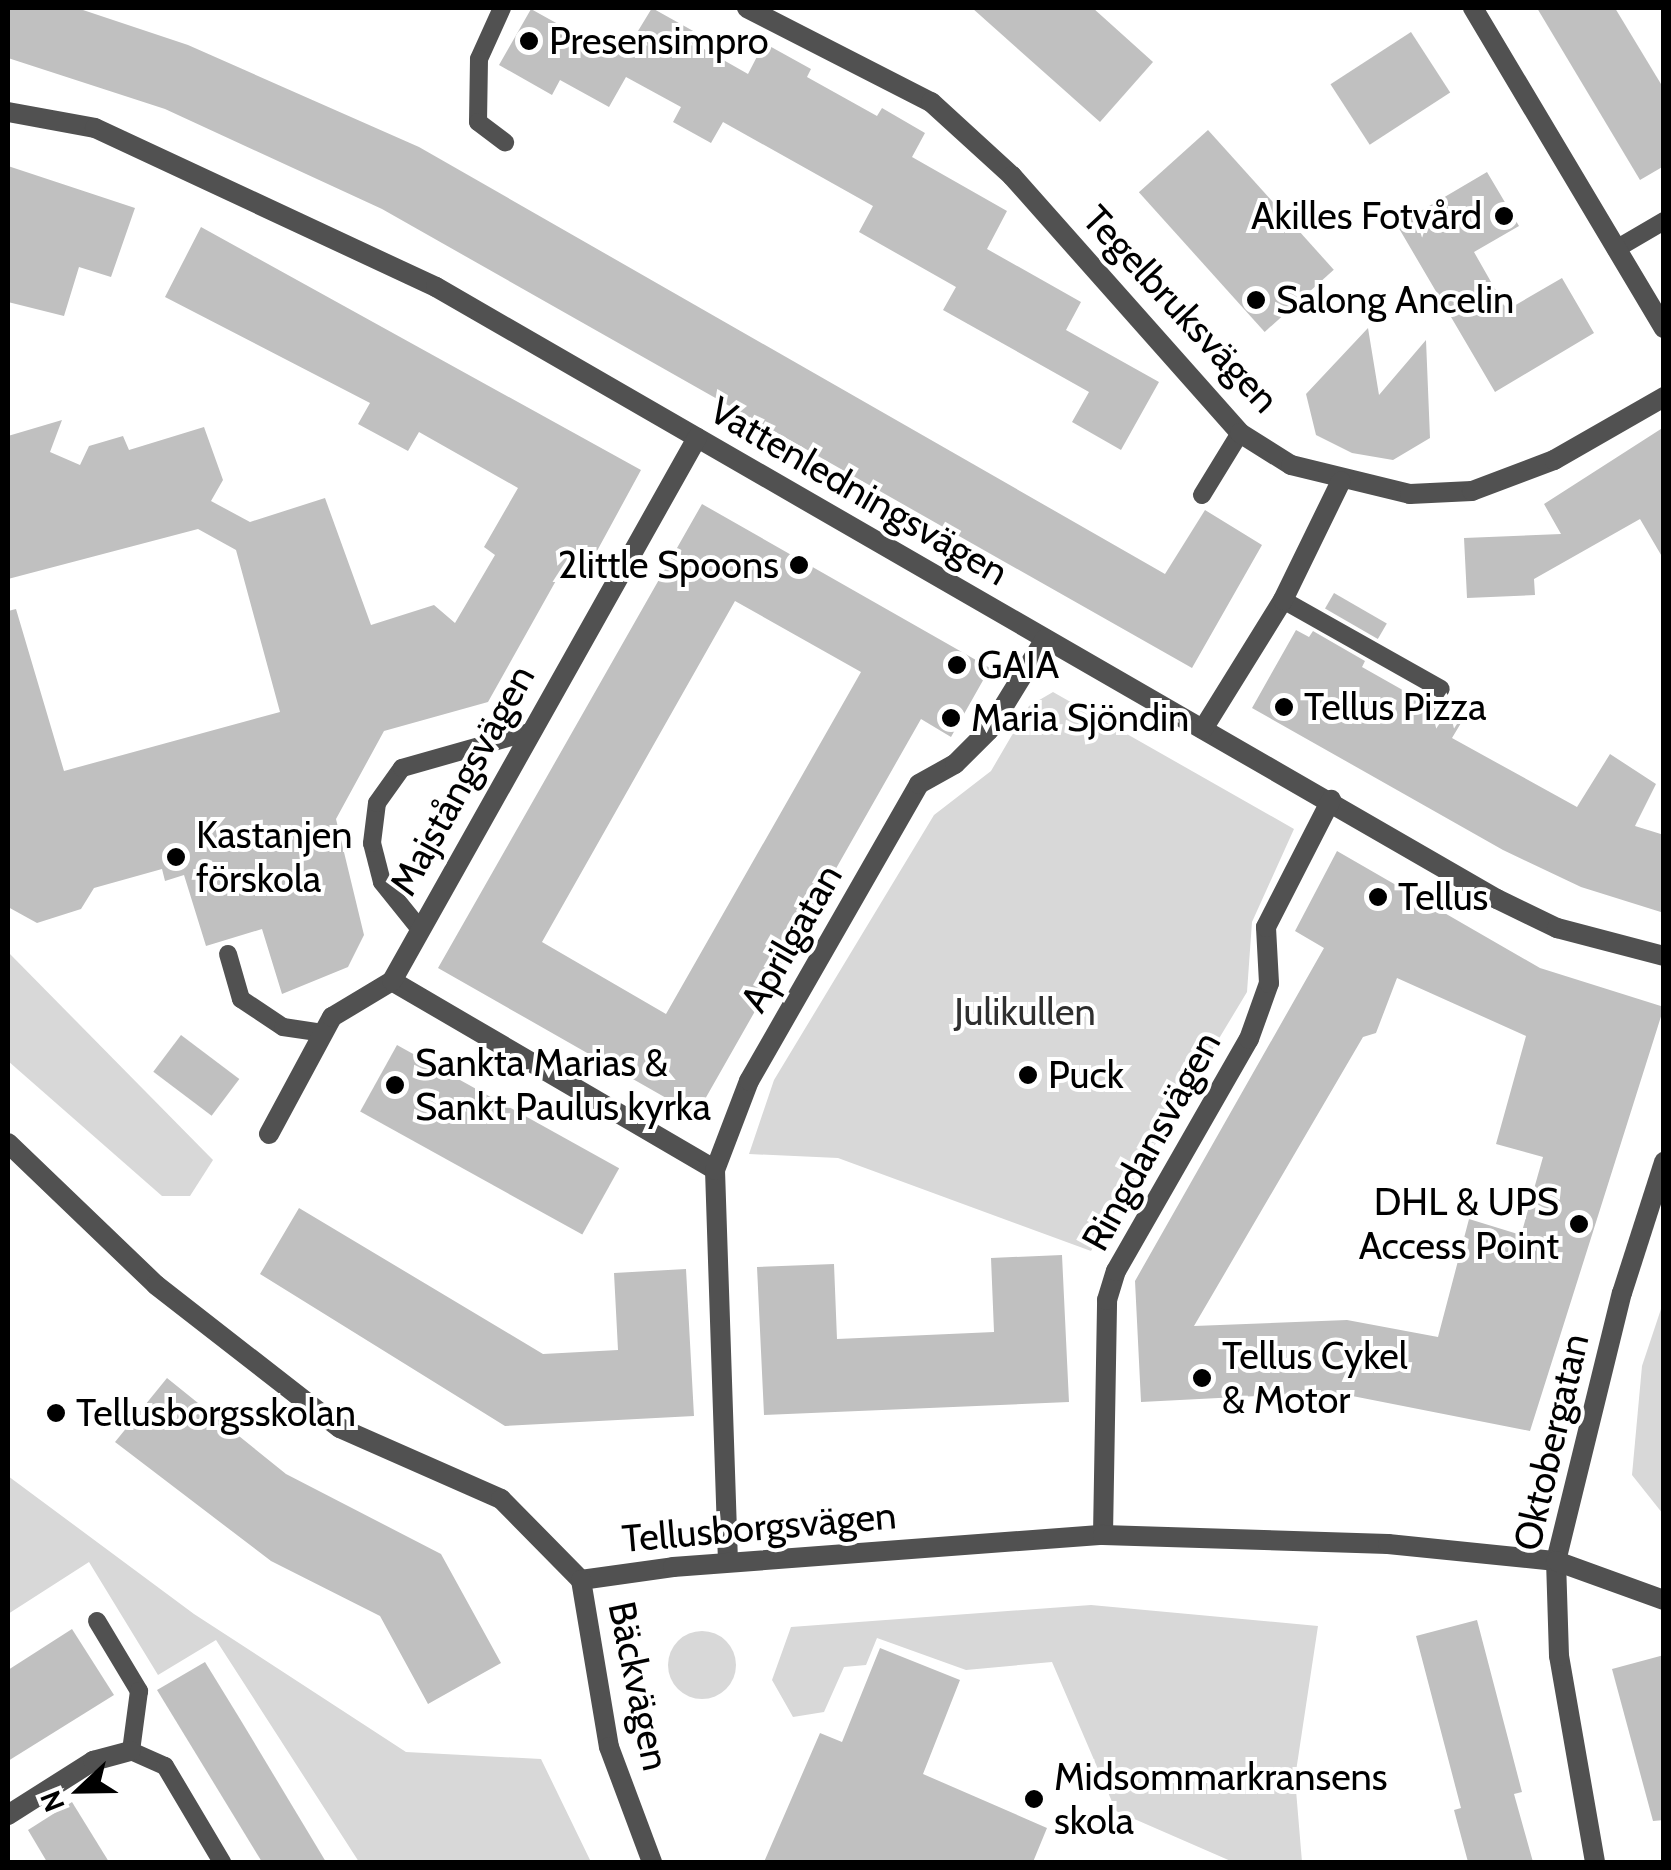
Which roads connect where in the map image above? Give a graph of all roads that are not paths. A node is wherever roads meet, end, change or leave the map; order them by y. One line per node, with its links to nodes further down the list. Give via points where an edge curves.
1 (502, 8): 5 (lane, via 479,59 478,122)
2 (747, 8): 10 (street, Tegelbruksvägen, via 931,102 975,139)
3 (1473, 8): 7 (street)
4 (8, 112): 11 (street, Vattenledningsvägen, via 94,128 207,176 436,287)
5 (505, 142)
6 (1664, 221): 7 (lane)
7 (1616, 248): 8 (street)
8 (1664, 328)
9 (1664, 397): 12 (street, Tegelbruksvägen, via 1554,460 1472,491 1410,494)
10 (1240, 432): 12 (street, Tegelbruksvägen, via 1290,465); 13 (lane)
11 (697, 438): 15 (street, Vattenledningsvägen); 18 (street, Majstångsvägen)
12 (1341, 480): 14 (street)
13 (1202, 495)
14 (1283, 600): 16 (lane); 17 (street)
15 (1045, 639): 17 (street, Vattenledningsvägen); 28 (street, Aprilgatan, via 989,730 955,764 919,784 749,1082)
16 (1441, 689)
17 (1203, 729): 19 (street, Vattenledningsvägen)
18 (529, 732): 20 (street, Majstångsvägen); 20 (lane, via 402,768 377,803 372,844 382,882)
19 (1331, 800): 22 (street, Vattenledningsvägen, via 1542,921); 29 (street, Ringdansvägen, via 1266,927 1269,983 1249,1039 1116,1271 1108,1300)
20 (419, 928): 23 (street, Majstångsvägen)
21 (228, 954): 24 (lane, via 241,999 283,1027)
22 (1664, 956)
23 (392, 981): 24 (street, via 332,1017); 28 (street)
24 (323, 1033): 25 (street)
25 (269, 1134)
26 (8, 1143): 32 (street, Tellusborgsvägen, via 156,1285 340,1428 500,1499)
27 (1664, 1162): 30 (street, Oktobergatan, via 1622,1293)
28 (715, 1170): 31 (street, Aprilgatan)
29 (1103, 1535): 30 (street, Tellusborgsvägen, via 1388,1544); 31 (street, Tellusborgsvägen)
30 (1556, 1561): 33 (street, Tellusborgsvägen); 39 (street, Oktobergatan, via 1559,1656)
31 (728, 1562): 32 (street, Tellusborgsvägen)
32 (581, 1580): 38 (street, Bäckvägen, via 609,1747)
33 (1664, 1600)
34 (97, 1622): 35 (lane, via 140,1691)
35 (131, 1751): 36 (street, via 93,1762); 37 (lane, via 165,1766)
36 (8, 1814)
37 (222, 1862)
38 (652, 1862)
39 (1595, 1862)

